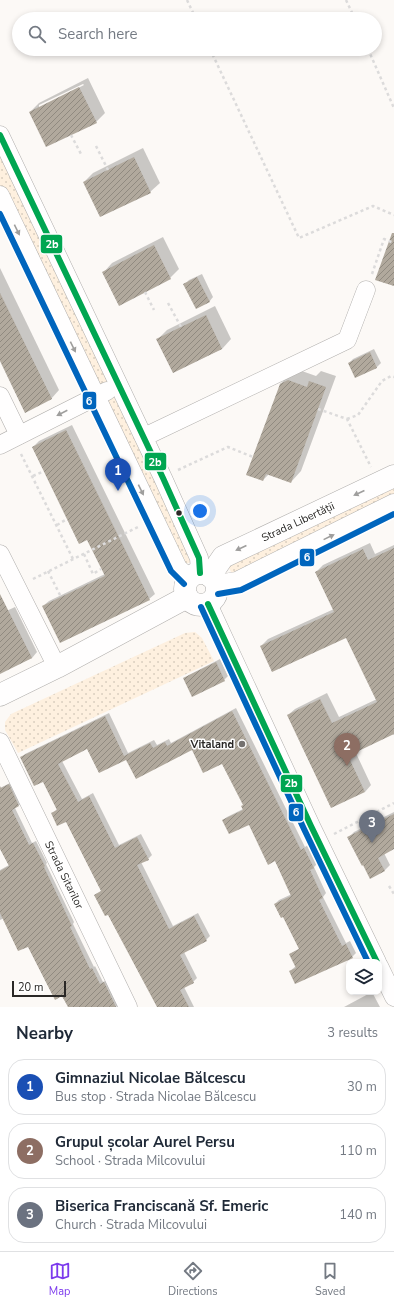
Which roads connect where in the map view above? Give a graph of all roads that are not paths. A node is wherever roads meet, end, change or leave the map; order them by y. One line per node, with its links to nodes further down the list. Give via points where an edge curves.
1 (0, 135): 4 (street)
2 (0, 195): 6 (street, one-way to 6)
3 (366, 290): 7 (street, via 347,340)
4 (119, 385): 6 (street); 7 (street)
5 (0, 396): 8 (street)
6 (96, 396): 8 (street, one-way to 8); 12 (street, one-way to 12, via 178,568)
7 (144, 437): 12 (street, via 199,558)
8 (11, 439)
9 (384, 474): 12 (main road, Strada Libertății, one-way to 12, via 223,557)
10 (394, 505): 12 (main road, Strada Libertății, one-way to 10, via 237,583)
11 (0, 554): 13 (street)
12 (202, 586): 13 (main road, Strada Libertății); 16 (street, via 311,826)
13 (58, 667): 14 (main road, Strada Libertății)
14 (0, 695)
15 (0, 742): 19 (street, Strada Sitarilor)
16 (376, 959)
17 (382, 972): 18 (street)
18 (394, 997)
19 (128, 1007)

